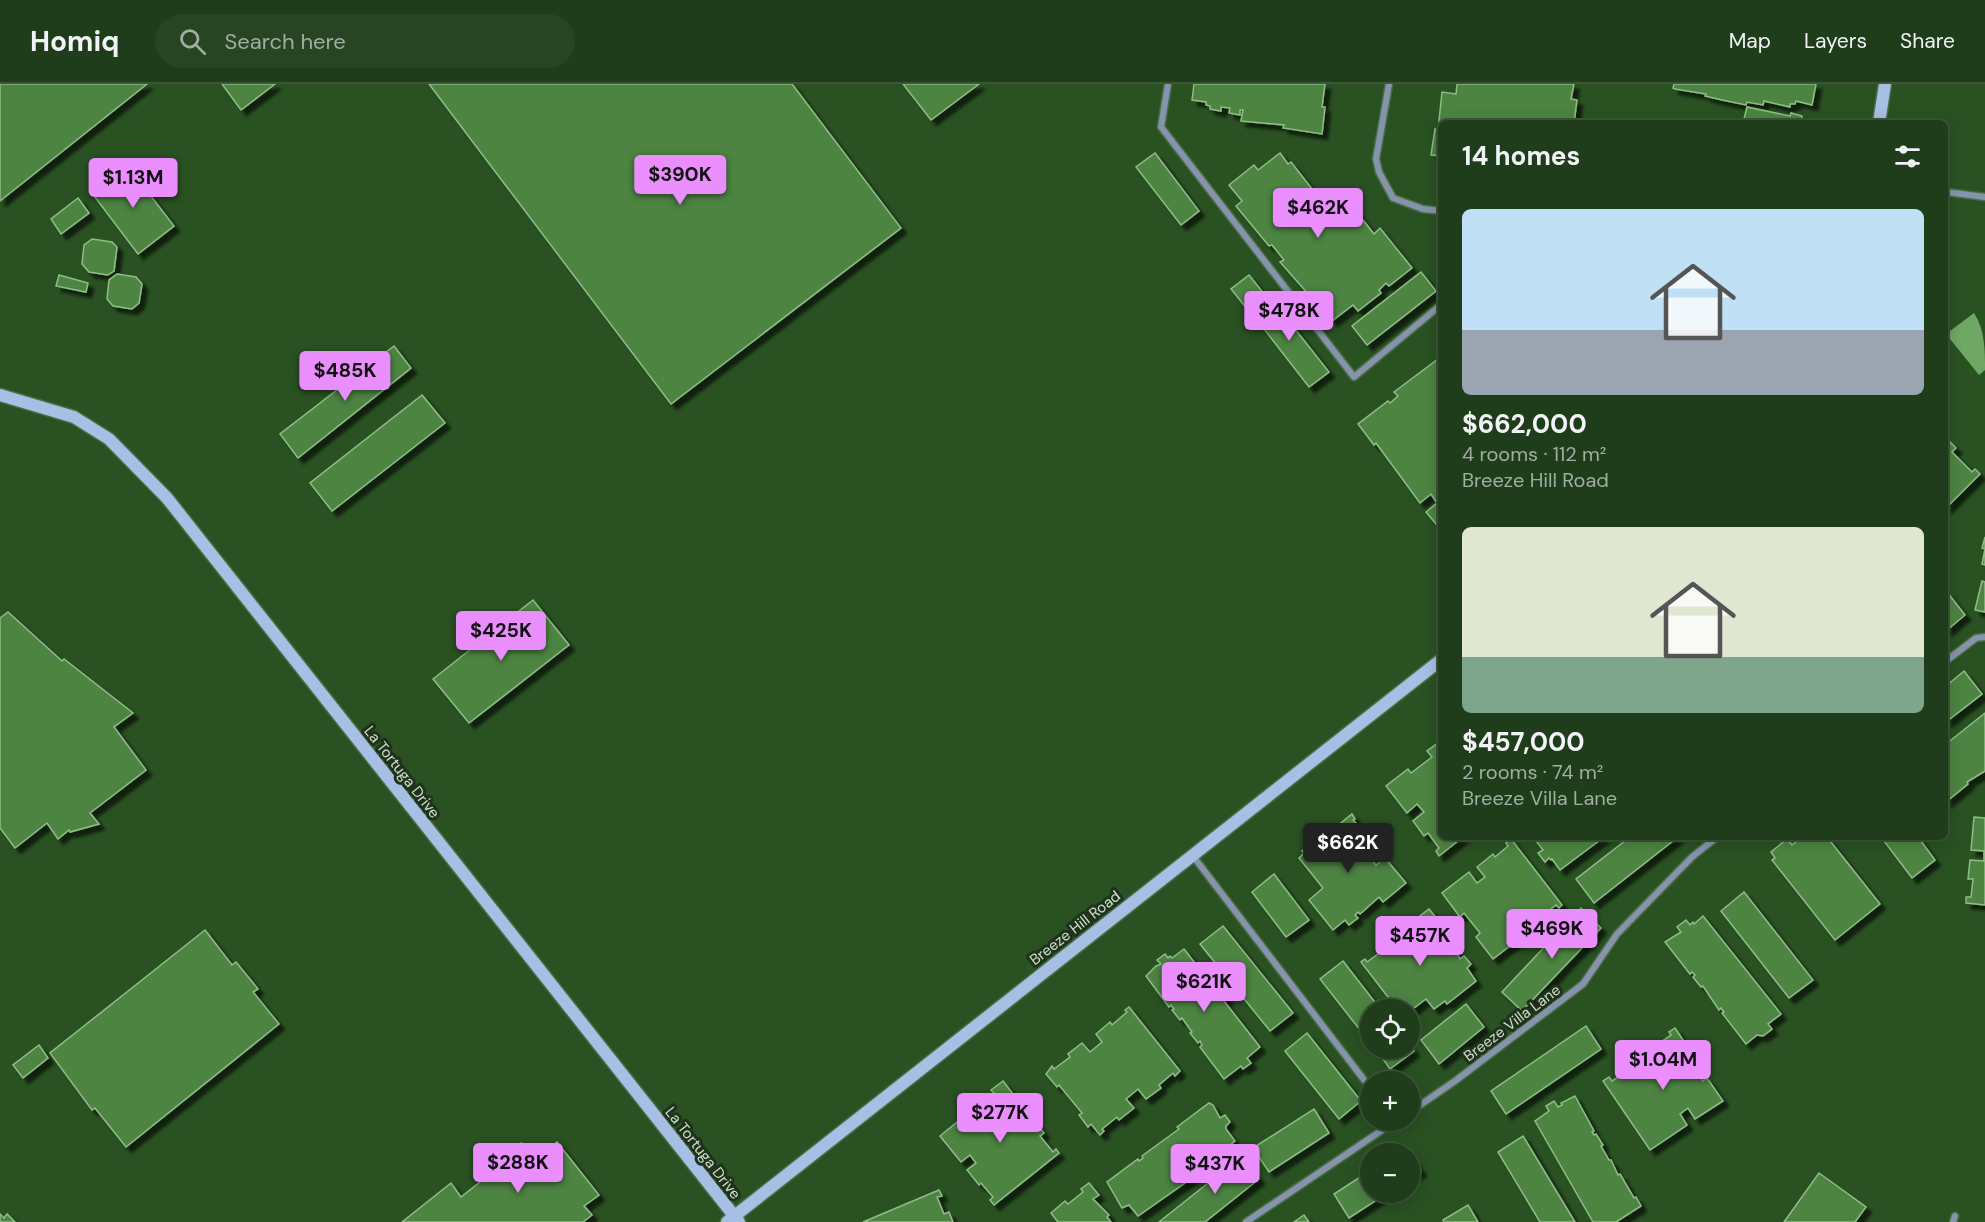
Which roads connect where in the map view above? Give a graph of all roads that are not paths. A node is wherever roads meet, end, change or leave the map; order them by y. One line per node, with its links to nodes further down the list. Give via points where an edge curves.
1 (1167, 84): 8 (street, via 1161,127 1354,377)
2 (1389, 84): 7 (street, via 1377,159 1379,172 1393,198)
3 (1885, 84): 4 (street)
4 (1879, 120)
5 (1948, 192): 6 (street)
6 (1985, 197)
7 (1438, 211)
8 (1438, 307)
9 (0, 395): 18 (street, La Tortuga Drive, via 74,417 109,439 167,498)
10 (1985, 637): 11 (street, via 1976,638)
11 (1948, 659)
12 (1438, 662): 14 (street, Breeze Hill Road)
13 (1713, 840): 16 (street, Breeze Villa Lane, via 1692,856 1617,934 1583,984)
14 (1192, 855): 15 (street); 18 (street, Breeze Hill Road)
15 (1360, 1075)
16 (1420, 1105)
17 (1381, 1131): 19 (street)
18 (733, 1220)
19 (1246, 1222)

